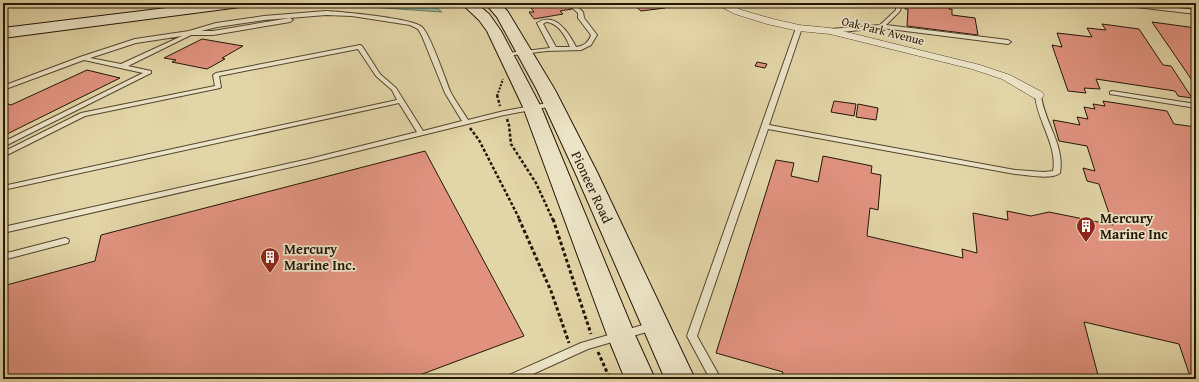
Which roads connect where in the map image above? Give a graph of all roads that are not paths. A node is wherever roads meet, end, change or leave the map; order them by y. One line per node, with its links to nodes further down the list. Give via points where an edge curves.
1 (191, 3): 12 (main road)
2 (240, 3): 12 (main road)
3 (468, 3): 19 (main road, Pioneer Road, via 486,19)
4 (570, 3): 17 (lane, via 581,13 581,18 594,35 588,45)
5 (719, 3): 11 (street, Oak Park Avenue, via 753,17)
6 (899, 3): 10 (lane, via 898,10)
7 (1135, 3): 9 (lane)
8 (501, 4): 19 (main road, Pioneer Road)
9 (1196, 12)
10 (882, 26): 13 (lane); 15 (lane)
11 (799, 28): 13 (street, Oak Park Avenue); 28 (lane)
12 (3, 31)
13 (830, 31): 23 (street, Oak Park Avenue, via 976,67 1006,77)
14 (190, 33): 18 (lane, via 135,41); 20 (lane); 27 (lane, via 213,33 326,13 411,24 420,28 425,36 448,93)
15 (1008, 42)
16 (554, 49): 17 (lane); 17 (lane, via 540,23 552,21 559,25); 19 (lane)
17 (574, 49)
18 (81, 58): 20 (lane); 21 (lane)
19 (512, 61): 25 (main road, Pioneer Road)
20 (123, 66): 30 (lane, via 149,72)
21 (3, 88)
22 (1112, 93): 26 (lane)
23 (1038, 95): 28 (lane, via 1038,104 1059,165 1056,173 1016,172)
24 (400, 101): 29 (lane); 31 (lane, via 394,89 378,75 360,47 216,74 218,87 83,114); 32 (lane)
25 (543, 106): 27 (lane); 36 (main road, Pioneer Road); 37 (main road, Pioneer Road)
26 (1196, 106)
27 (466, 122): 29 (lane)
28 (765, 126): 41 (lane, via 692,336)
29 (421, 134): 33 (lane)
30 (3, 145)
31 (3, 155)
32 (3, 188)
33 (3, 230)
34 (65, 241): 35 (lane)
35 (3, 257)
36 (656, 325): 37 (lane); 40 (main road, Pioneer Road)
37 (621, 335): 38 (lane, via 571,352); 39 (main road, Pioneer Road)
38 (511, 379)
39 (640, 379)
40 (680, 379)
41 (716, 379)

